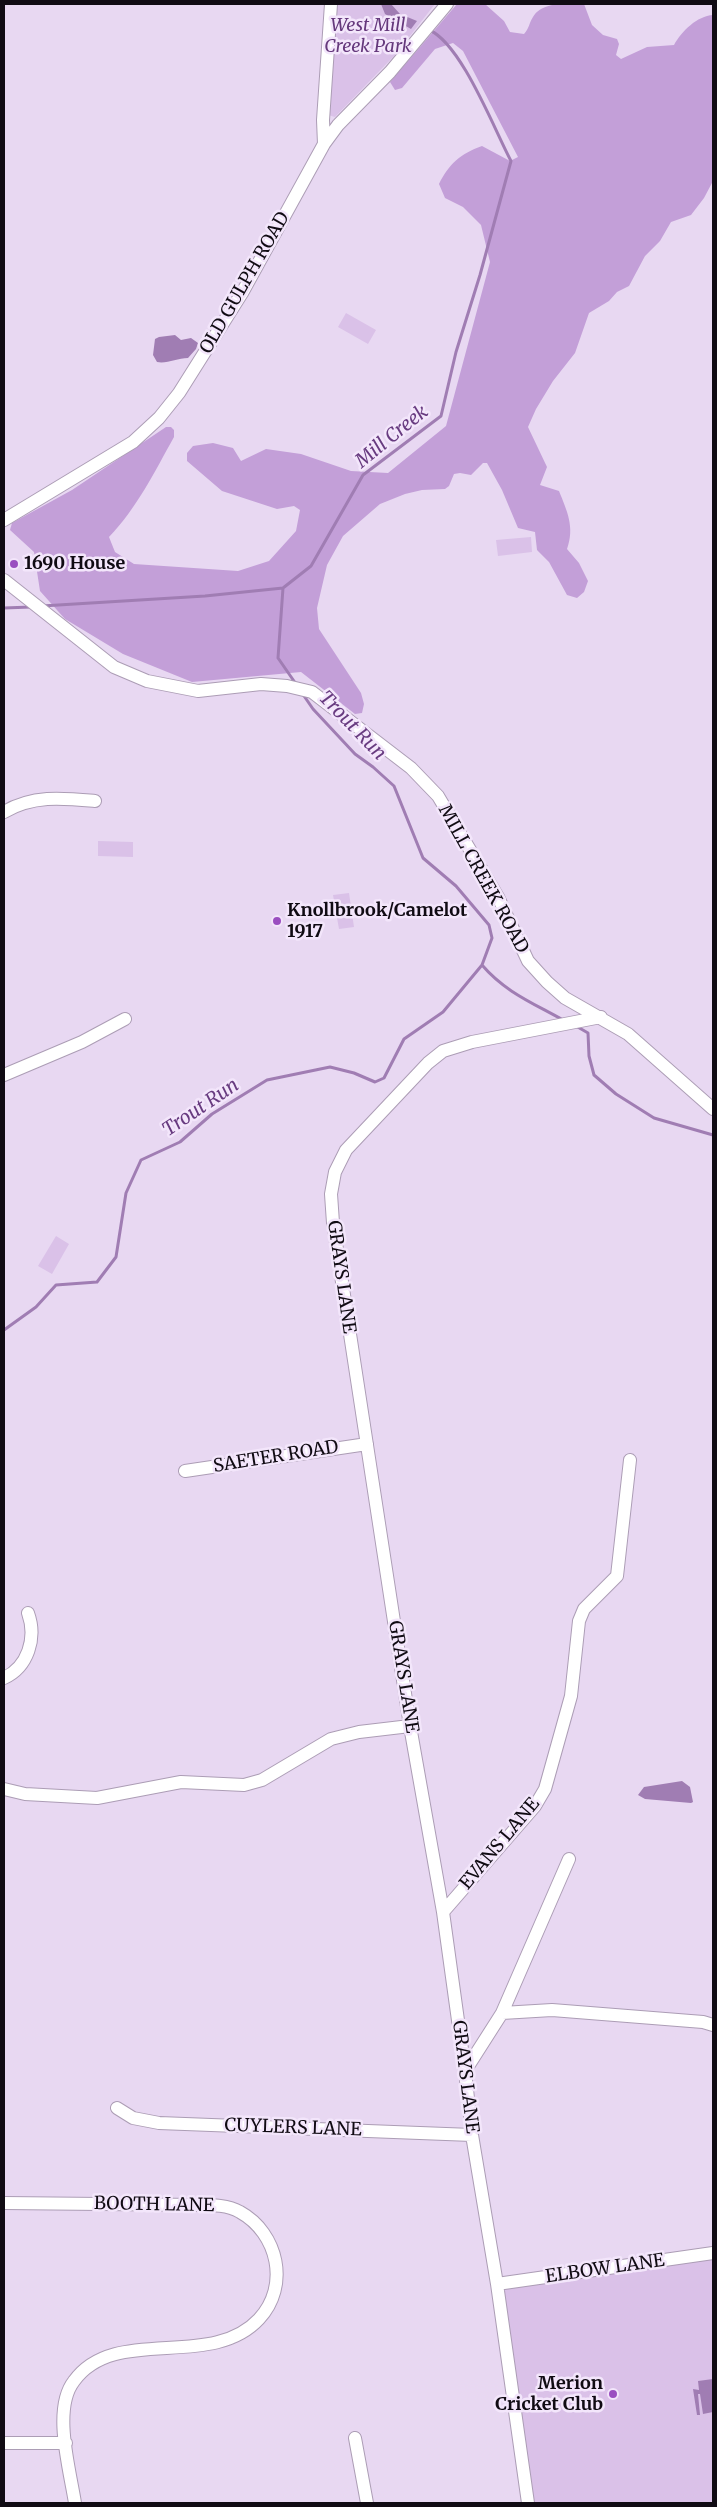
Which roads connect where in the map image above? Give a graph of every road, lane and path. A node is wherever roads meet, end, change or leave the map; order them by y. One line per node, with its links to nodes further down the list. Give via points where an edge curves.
1 (331, 4): 3 (street)
2 (447, 4): 3 (street, OLD GULPH ROAD)
3 (324, 144): 4 (street, OLD GULPH ROAD, via 242,293 179,393 159,418 132,442)
4 (4, 520)
5 (4, 580): 8 (street, MILL CREEK ROAD, via 114,667 147,681 198,691 261,684 312,692 411,768 438,796 498,897 528,961 565,998)
6 (95, 801): 7 (street, via 65,798 32,800)
7 (4, 812)
8 (601, 1017): 11 (street, MILL CREEK ROAD, via 628,1034); 12 (street, GRAYS LANE, via 472,1042 443,1051 428,1062 346,1150 331,1194 333,1223)
9 (124, 1019): 10 (street, via 82,1042)
10 (4, 1075)
11 (713, 1109)
12 (367, 1444): 14 (street, SAETER ROAD); 17 (street, GRAYS LANE)
13 (630, 1460): 20 (street, EVANS LANE, via 617,1576 584,1609 579,1621 571,1696 545,1789 535,1806)
14 (185, 1471)
15 (28, 1613): 16 (street, via 31,1638 26,1657 14,1672)
16 (4, 1678)
17 (410, 1726): 18 (street, via 331,1739 262,1780 244,1786 181,1782 97,1798 25,1794); 20 (street, GRAYS LANE)
18 (4, 1789)
19 (569, 1859): 21 (street)
20 (442, 1912): 23 (street, GRAYS LANE)
21 (502, 2013): 22 (street, via 552,2010); 23 (street)
22 (713, 2025)
23 (465, 2071): 25 (street, GRAYS LANE)
24 (117, 2108): 25 (street, CUYLERS LANE, via 133,2118 159,2123)
25 (472, 2135): 28 (street, GRAYS LANE)
26 (4, 2203): 31 (street, BOOTH LANE, via 229,2207 261,2229 277,2262 271,2301 259,2319 233,2337 214,2344 116,2353 91,2364 74,2381 67,2394 63,2410)
27 (713, 2253): 28 (street, ELBOW LANE)
28 (497, 2284): 34 (street, GRAYS LANE)
29 (355, 2438): 33 (street)
30 (4, 2443): 31 (street)
31 (66, 2443): 32 (street, BOOTH LANE)
32 (75, 2503)
33 (367, 2503)
34 (528, 2503)

